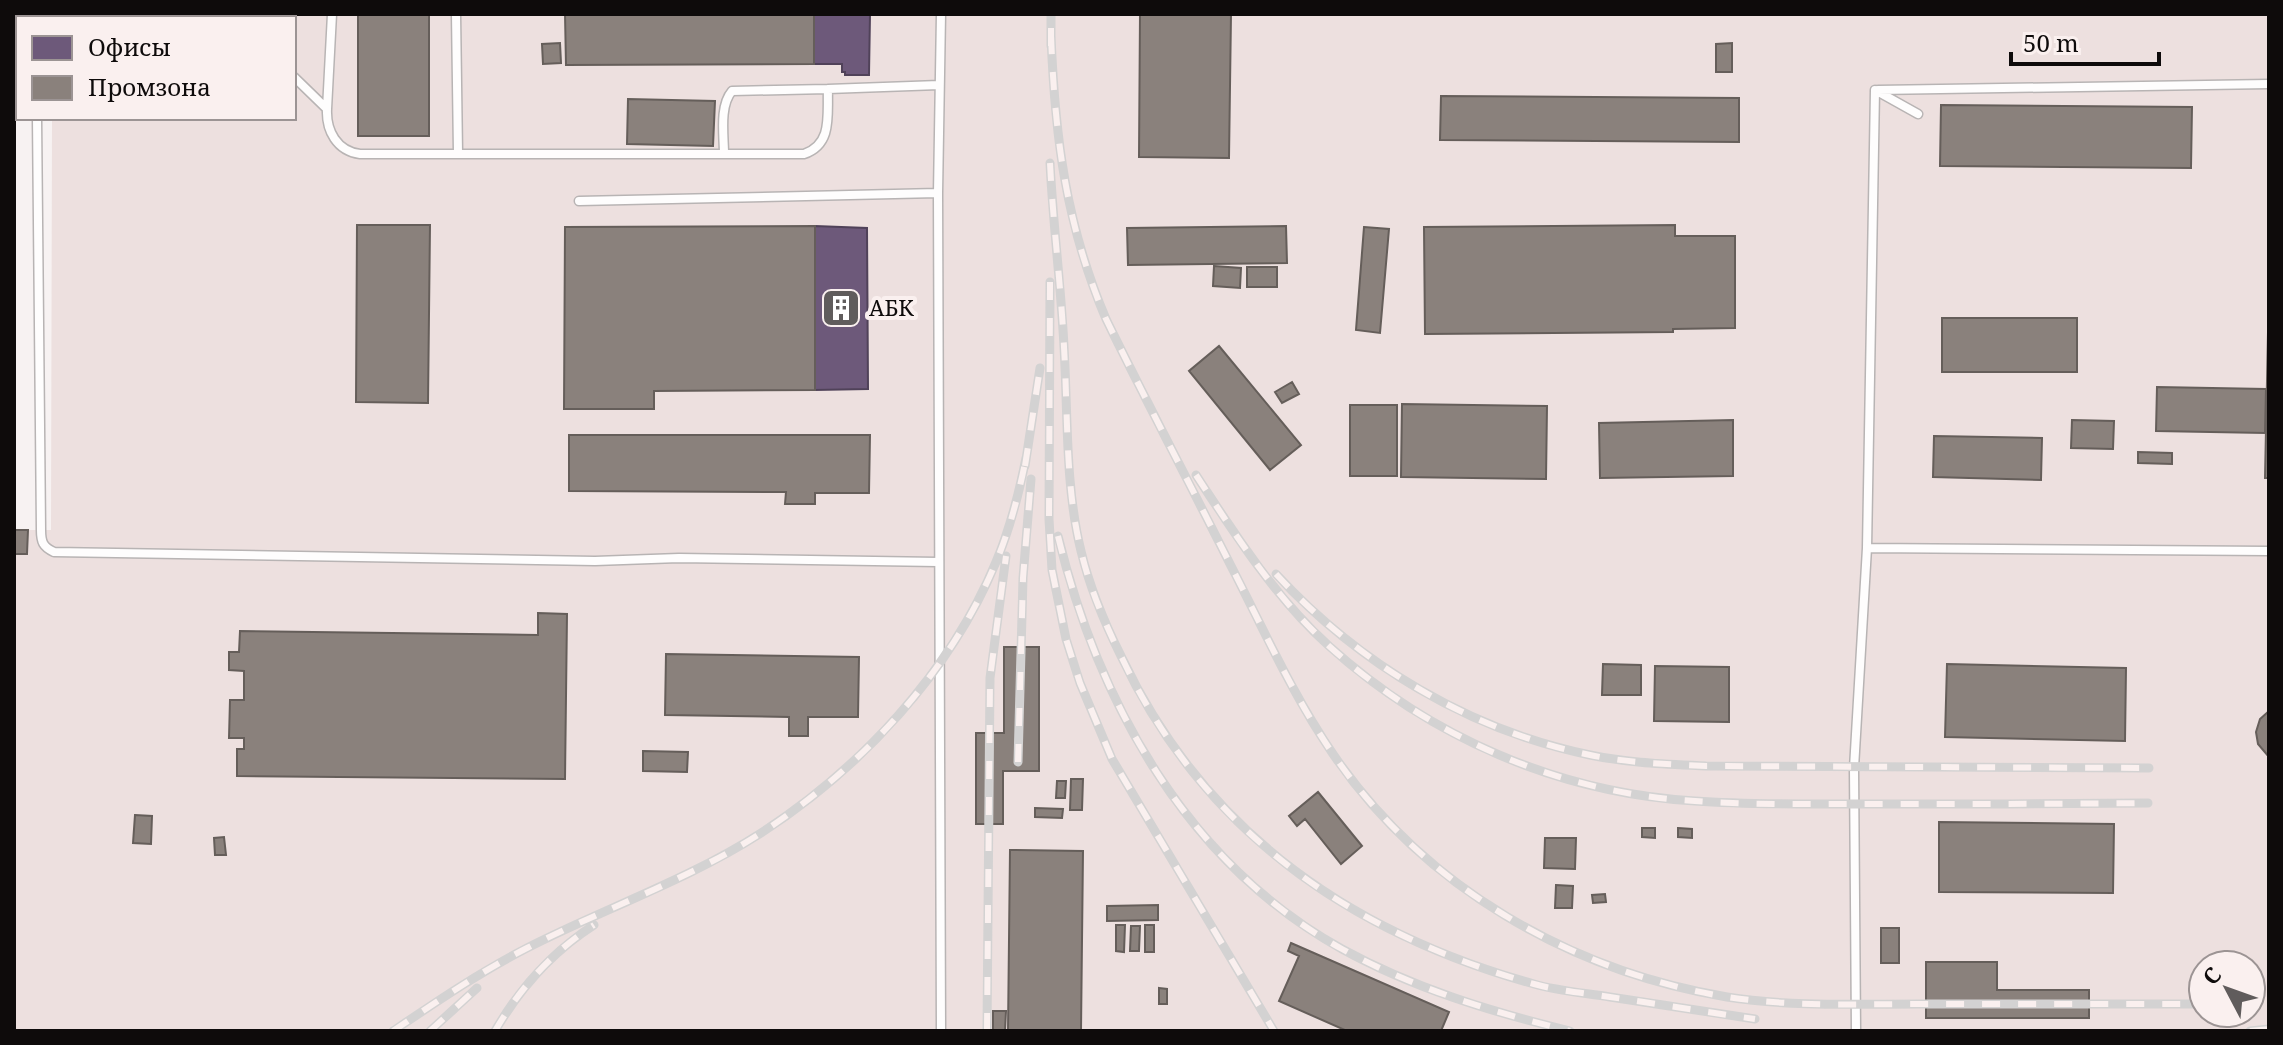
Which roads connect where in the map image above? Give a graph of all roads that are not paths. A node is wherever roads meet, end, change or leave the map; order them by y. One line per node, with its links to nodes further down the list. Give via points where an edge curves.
1 (332, 14): 9 (lane)
2 (456, 14): 12 (lane)
3 (941, 14): 6 (lane)
4 (296, 79): 9 (lane)
5 (2269, 84): 8 (lane)
6 (939, 85): 7 (lane); 14 (lane)
7 (828, 89): 13 (lane, via 826,131 816,149 804,154); 13 (lane, via 732,91 725,109)
8 (1875, 90): 10 (lane); 16 (lane)
9 (327, 109): 12 (lane, via 331,134 352,153)
10 (1918, 114)
11 (37, 120): 18 (lane, via 41,542 54,552)
12 (458, 153): 13 (lane)
13 (724, 154)
14 (938, 193): 15 (lane); 18 (lane)
15 (579, 201)
16 (1867, 548): 17 (lane); 20 (lane, via 1854,768)
17 (2269, 551)
18 (938, 562): 19 (lane)
19 (941, 1031)
20 (1856, 1031)

